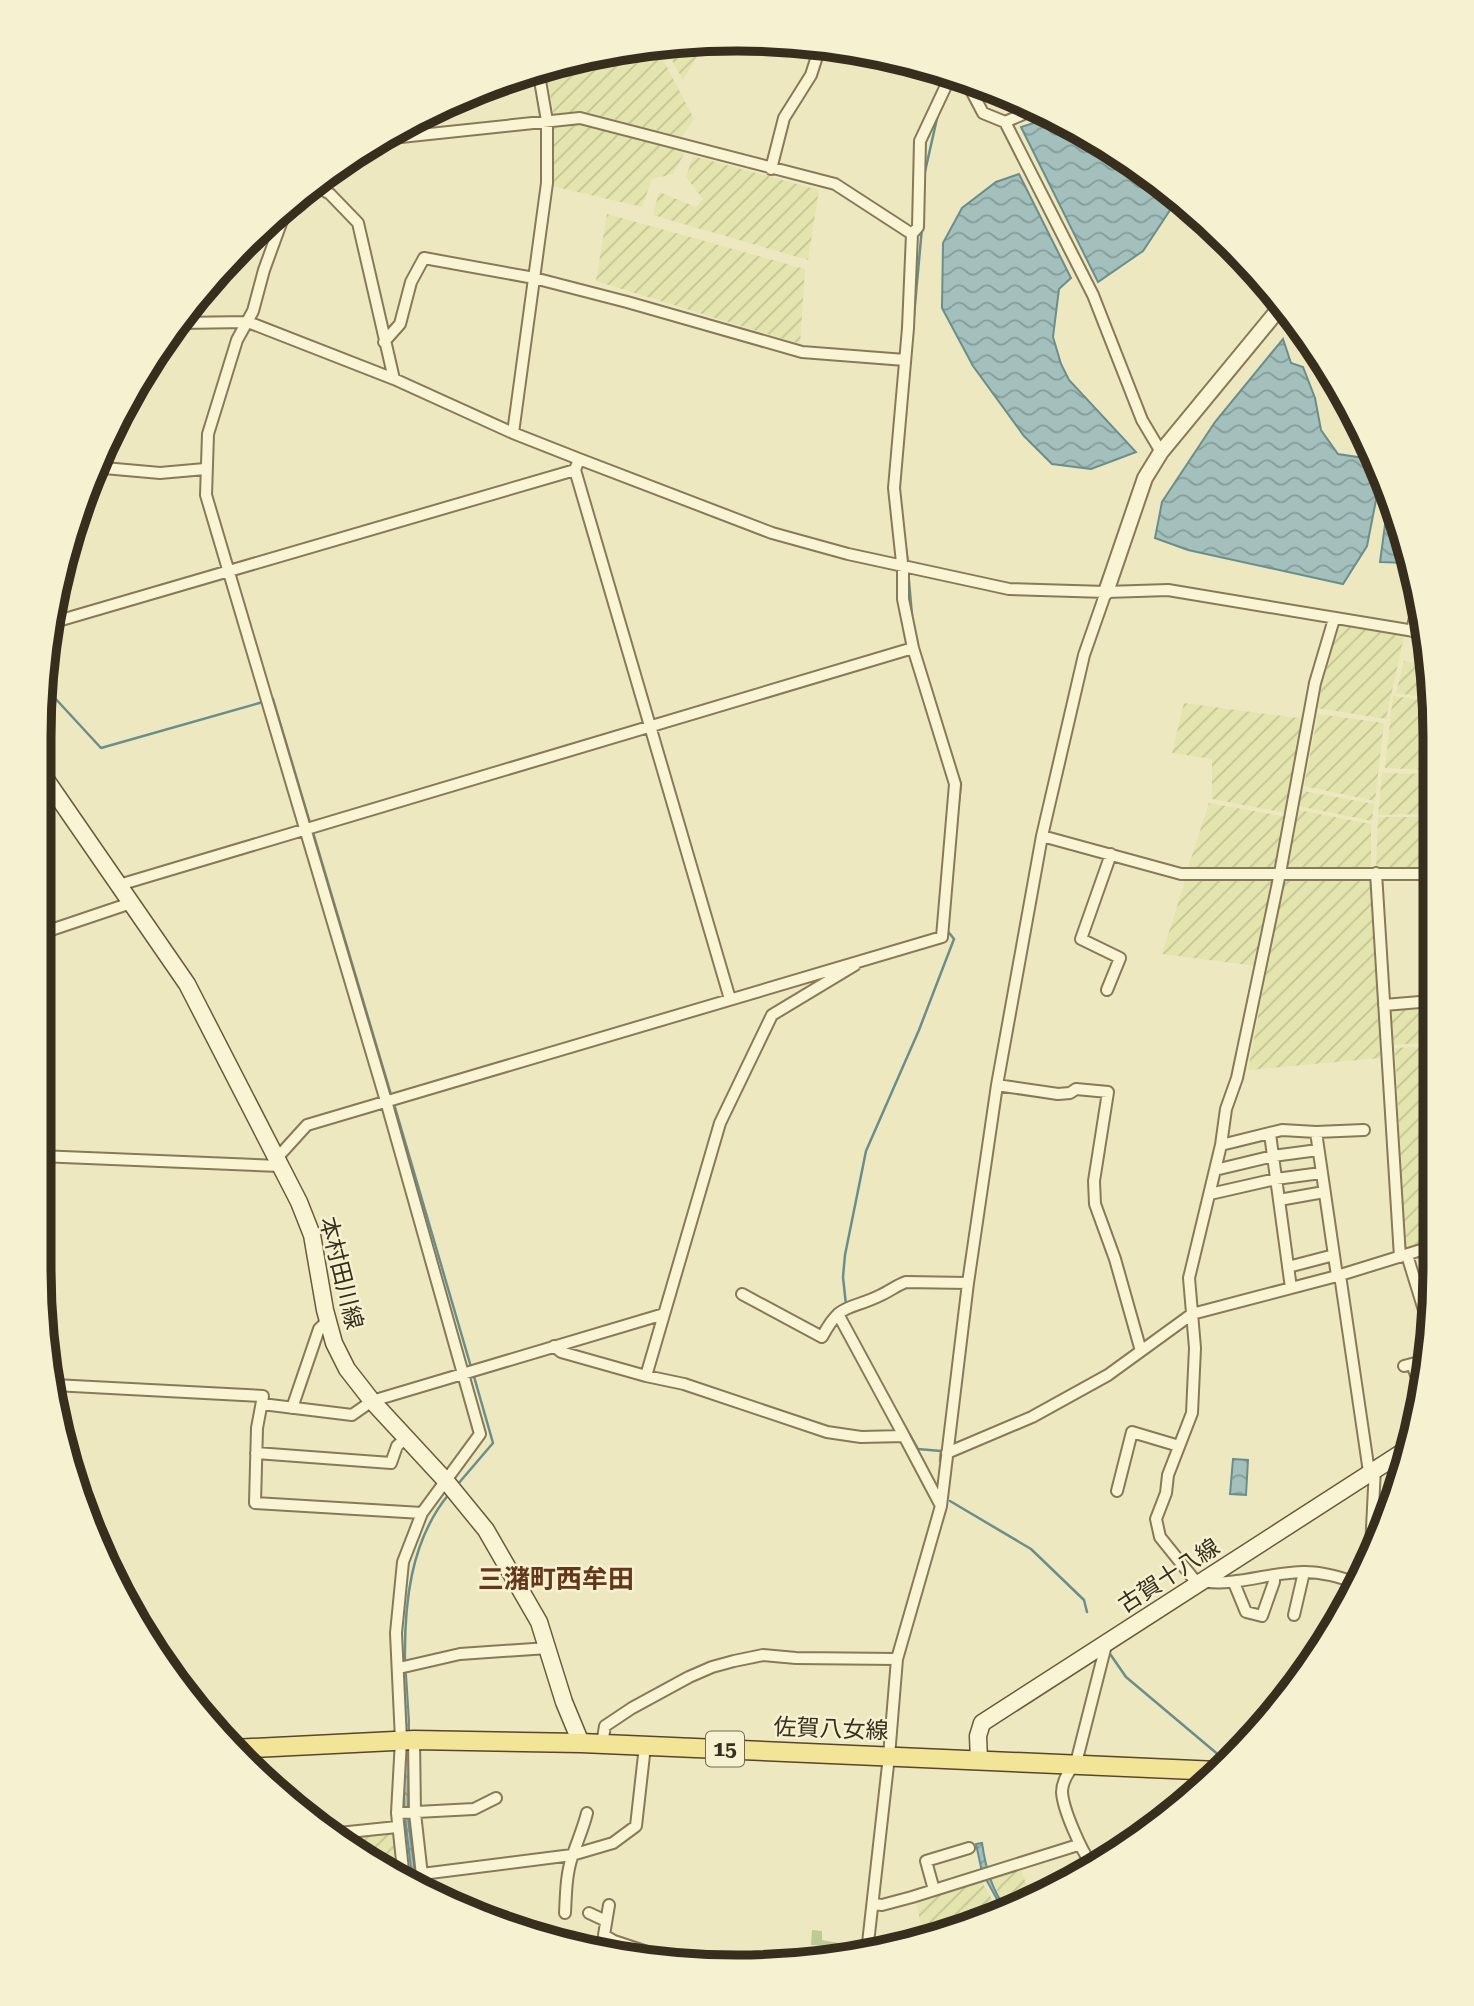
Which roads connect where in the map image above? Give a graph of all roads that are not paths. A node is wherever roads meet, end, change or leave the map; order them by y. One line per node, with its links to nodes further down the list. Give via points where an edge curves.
1 (817, 56): 9 (street, via 811,75 784,118)
2 (540, 80): 6 (street)
3 (947, 84): 12 (street, via 920,141 918,227)
4 (972, 92): 7 (street, via 983,113)
5 (1024, 114): 7 (street)
6 (547, 121): 8 (street); 9 (street, via 580,118); 13 (street, via 547,183)
7 (1005, 122): 21 (street, via 1093,295 1142,420)
8 (406, 136)
9 (771, 169): 12 (street, via 835,184)
10 (325, 189): 17 (street, via 358,223)
11 (281, 225): 16 (street)
12 (912, 234): 18 (street)
13 (534, 278): 17 (street, via 424,258 411,282 400,324); 18 (street, via 802,352); 20 (street)
14 (1276, 313): 21 (street)
15 (192, 321): 16 (street)
16 (248, 322): 19 (street); 24 (street, via 237,340 208,434)
17 (384, 342): 19 (street)
18 (905, 360): 26 (street, via 894,488)
19 (394, 379): 20 (street)
20 (513, 433): 22 (street)
21 (1161, 452): 28 (street, via 1145,478)
22 (579, 459): 25 (street); 26 (street, via 772,533)
23 (106, 468): 24 (street, via 160,473)
24 (205, 469): 27 (street, via 206,495)
25 (575, 471): 27 (street); 34 (street)
26 (901, 566): 28 (street, via 1009,589); 33 (street)
27 (227, 572): 30 (street); 36 (street)
28 (1106, 592): 29 (street, via 1168,590); 37 (street, via 1084,655)
29 (1334, 619): 32 (street); 39 (street, via 1315,683)
30 (61, 620)
31 (1414, 625): 32 (street)
32 (1412, 632)
33 (913, 648): 34 (street); 45 (street, via 955,784 942,937)
34 (650, 727): 36 (street); 47 (street)
35 (51, 787): 42 (main road, 本村田川線)
36 (306, 828): 42 (street); 51 (street)
37 (1042, 835): 38 (street); 50 (street)
38 (1111, 854): 39 (street, via 1181,874); 46 (street, via 1081,939 1120,958)
39 (1280, 873): 40 (street); 55 (street)
40 (1376, 873): 41 (street); 49 (street)
41 (1423, 874)
42 (119, 885): 43 (main road, 本村田川線)
43 (131, 903): 44 (street); 59 (main road, 本村田川線, via 187,984)
44 (51, 930)
45 (869, 957): 47 (street); 75 (street, via 772,1015 720,1123)
46 (1107, 990)
47 (730, 999): 51 (street)
48 (1423, 1002): 49 (street)
49 (1384, 1005): 68 (street)
50 (997, 1085): 71 (street); 80 (street, via 1058,1094 1076,1089 1108,1092 1094,1181 1095,1204)
51 (386, 1101): 59 (street, via 307,1125); 82 (street)
52 (1364, 1130): 53 (street)
53 (1315, 1132): 54 (street); 56 (street)
54 (1270, 1134): 55 (street); 58 (street)
55 (1221, 1145): 60 (street)
56 (1318, 1150): 58 (street); 61 (street)
57 (51, 1156): 59 (street)
58 (1273, 1156): 60 (street); 62 (street)
59 (278, 1162): 78 (main road, 本村田川線, via 312,1236)
60 (1215, 1170): 64 (street)
61 (1321, 1172): 62 (street); 63 (street)
62 (1276, 1179): 64 (street); 65 (street)
63 (1324, 1192): 65 (street); 67 (street)
64 (1210, 1194): 77 (street, via 1189,1278)
65 (1279, 1200): 69 (street)
66 (1423, 1249): 68 (street)
67 (1334, 1255): 69 (street); 70 (street)
68 (1404, 1256): 70 (street); 74 (street)
69 (1288, 1267): 72 (street)
70 (1338, 1276): 72 (street); 95 (street)
71 (968, 1283): 76 (street, via 906,1282); 93 (street)
72 (1291, 1288): 77 (street)
73 (742, 1294): 76 (street, via 822,1337)
74 (1422, 1308)
75 (664, 1314): 79 (street); 84 (street)
76 (838, 1314): 89 (street)
77 (1192, 1314): 80 (street); 91 (street, via 1192,1413)
78 (328, 1320): 86 (main road, 本村田川線, via 347,1369); 88 (street, via 319,1329)
79 (554, 1346): 82 (street); 84 (street, via 561,1352)
80 (1141, 1351): 93 (street, via 1032,1417)
81 (1416, 1363): 83 (street, via 1408,1365)
82 (464, 1372): 86 (street); 96 (street, via 481,1434)
83 (1414, 1375)
84 (646, 1376): 89 (street, via 684,1384 827,1432)
85 (61, 1385): 87 (street, via 263,1396)
86 (372, 1401): 88 (street, via 352,1415); 90 (main road, 本村田川線)
87 (261, 1404): 88 (street); 92 (street)
88 (292, 1408)
89 (904, 1436): 98 (street)
90 (406, 1438): 92 (street, via 397,1446 391,1463); 96 (main road, 本村田川線)
91 (1179, 1446): 97 (street, via 1132,1432); 104 (street, via 1156,1519 1160,1537)
92 (256, 1453): 99 (street, via 254,1503)
93 (947, 1453): 98 (street)
94 (1397, 1456): 95 (main road, 古賀十八線)
95 (1372, 1470): 100 (street); 104 (main road, 古賀十八線)
96 (446, 1481): 99 (street); 108 (main road, 本村田川線, via 486,1530 528,1601)
97 (1117, 1491)
98 (941, 1506): 109 (street)
99 (422, 1513): 110 (street, via 403,1562 396,1633)
100 (1371, 1531)
101 (1304, 1572): 102 (street); 103 (street); 106 (street)
102 (1274, 1575): 105 (street); 105 (street, via 1262,1616 1246,1612)
103 (1348, 1580)
104 (1199, 1582): 105 (street); 107 (main road, 古賀十八線)
105 (1234, 1583)
106 (1294, 1615)
107 (1107, 1645): 117 (main road, 古賀十八線, via 982,1723); 118 (street)
108 (548, 1648): 110 (street, via 460,1654); 112 (main road, 本村田川線)
109 (897, 1659): 113 (street, via 763,1655 712,1667 605,1726); 116 (street)
110 (399, 1668): 111 (street)
111 (407, 1740): 112 (main road, 佐賀八女線 / 15); 115 (main road, 佐賀八女線 / 15); 121 (street); 122 (street)
112 (581, 1743): 113 (main road, 佐賀八女線 / 15)
113 (602, 1744): 114 (main road, 佐賀八女線 / 15)
114 (645, 1746): 116 (main road, 佐賀八女線 / 15); 128 (street, via 636,1826 613,1843)
115 (247, 1748)
116 (889, 1756): 117 (main road, 佐賀八女線 / 15); 134 (street)
117 (979, 1760): 118 (main road, 佐賀八女線 / 15)
118 (1076, 1763): 119 (main road, 佐賀八女線 / 15); 126 (street, via 1062,1792)
119 (1206, 1769)
120 (496, 1798): 122 (street, via 474,1809)
121 (397, 1813): 122 (street); 124 (street)
122 (415, 1813): 131 (street)
123 (587, 1813): 128 (street)
124 (397, 1827): 125 (street); 130 (street)
125 (346, 1832)
126 (1078, 1845): 129 (street); 133 (street)
127 (969, 1848): 133 (street, via 926,1861)
128 (572, 1855): 131 (street); 136 (street)
129 (1089, 1858)
130 (402, 1867)
131 (422, 1874): 132 (street)
132 (422, 1878)
133 (934, 1890): 134 (street)
134 (874, 1904): 139 (street)
135 (609, 1905): 138 (street)
136 (565, 1913)
137 (589, 1913): 138 (street)
138 (606, 1921): 140 (street, via 604,1935)
139 (868, 1942)
140 (630, 1946)

